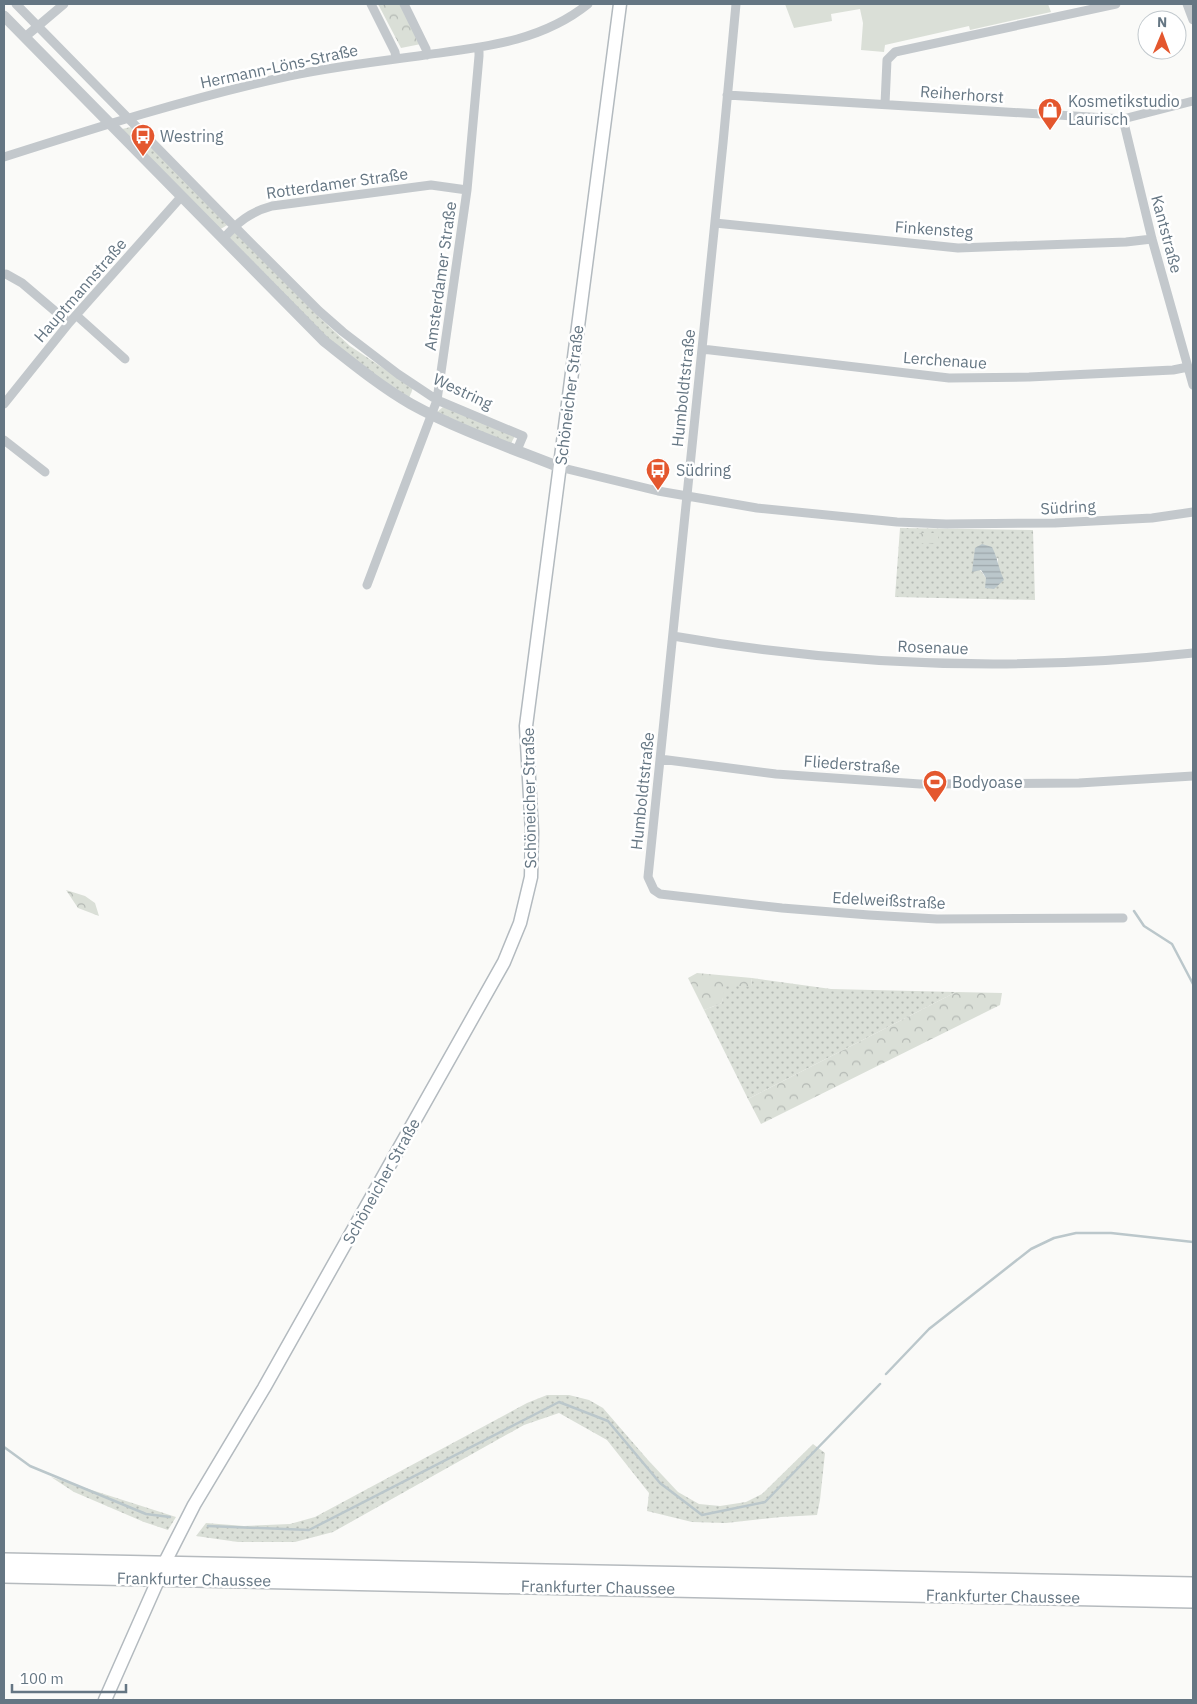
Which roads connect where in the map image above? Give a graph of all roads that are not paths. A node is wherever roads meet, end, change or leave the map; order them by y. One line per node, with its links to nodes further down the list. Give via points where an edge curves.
1 (16, 4): 12 (street, Westring)
2 (64, 4): 12 (street)
3 (371, 4): 16 (street)
4 (404, 4): 15 (street)
5 (588, 4): 14 (street, Hermann-Löns-Straße, via 560,23 525,38)
6 (620, 4): 42 (main road, Schöneicher Straße)
7 (736, 4): 17 (street, Humboldtstraße)
8 (1116, 4): 19 (street, via 894,52 887,60)
9 (1187, 4): 11 (street)
10 (4, 16): 13 (street, Westring)
11 (1193, 20)
12 (37, 26): 13 (street); 20 (street, Westring)
13 (24, 37): 22 (street, Westring)
14 (478, 48): 15 (street, Hermann-Löns-Straße); 24 (street, Amsterdamer Straße)
15 (427, 55): 16 (street, Hermann-Löns-Straße)
16 (396, 59): 20 (street, Hermann-Löns-Straße, via 282,77)
17 (727, 95): 19 (street, Reiherhorst); 26 (street, Humboldtstraße)
18 (1193, 101): 21 (street, Reiherhorst)
19 (885, 104): 21 (street, Reiherhorst)
20 (128, 117): 22 (street, Hermann-Löns-Straße); 27 (street, Westring)
21 (1123, 119): 29 (street, Kantstraße)
22 (110, 123): 23 (street, Hermann-Löns-Straße); 25 (street, Westring)
23 (4, 157)
24 (467, 190): 27 (street, Rotterdamer Straße, via 431,185 293,202 256,211); 37 (street, Amsterdamer Straße)
25 (181, 197): 28 (street, Westring); 31 (street, Hauptmannstraße)
26 (715, 223): 29 (street, Finkensteg, via 958,248); 33 (street, Humboldtstraße)
27 (234, 226): 28 (street, Rotterdamer Straße); 37 (street, Westring, via 343,332)
28 (223, 239): 39 (street, Westring, via 324,341 393,393)
29 (1152, 239): 35 (street, Kantstraße)
30 (6, 274): 32 (street, via 22,283)
31 (76, 315): 32 (street, Hauptmannstraße); 34 (street)
32 (69, 323): 38 (street, Hauptmannstraße)
33 (702, 349): 35 (street, Lerchenaue, via 949,378); 44 (street, Humboldtstraße)
34 (125, 359)
35 (1188, 367): 36 (street, Kantstraße)
36 (1193, 385)
37 (437, 400): 39 (street, Amsterdamer Straße); 41 (street, Westring, via 523,436)
38 (4, 404)
39 (432, 414): 41 (street, Westring); 46 (street, Amsterdamer Straße)
40 (4, 440): 43 (street)
41 (517, 450): 42 (street, Westring)
42 (560, 467): 44 (street, Südring); 54 (main road, Schöneicher Straße, via 526,726 532,865 526,902 513,942 264,1388 194,1505)
43 (45, 472)
44 (686, 496): 45 (street, Südring, via 800,514 946,524 1061,523); 47 (street, Humboldtstraße)
45 (1193, 512)
46 (367, 585)
47 (673, 636): 48 (street, Rosenaue, via 845,658 950,664 1075,662); 49 (street, Humboldtstraße)
48 (1193, 653)
49 (660, 759): 50 (street, Fliederstraße, via 776,774 920,784 1079,783); 51 (street, Humboldtstraße, via 648,877)
50 (1193, 776)
51 (656, 892): 52 (street, Edelweißstraße, via 782,908 937,919)
52 (1123, 918)
53 (4, 1561): 54 (main road, Frankfurter Chaussee)
54 (164, 1564): 56 (main road, Schöneicher Straße); 57 (main road, Frankfurter Chaussee)
55 (4, 1575): 56 (main road, Frankfurter Chaussee)
56 (159, 1578): 58 (main road, Frankfurter Chaussee); 59 (main road, Schöneicher Straße)
57 (1193, 1585)
58 (1193, 1600)
59 (105, 1700)

